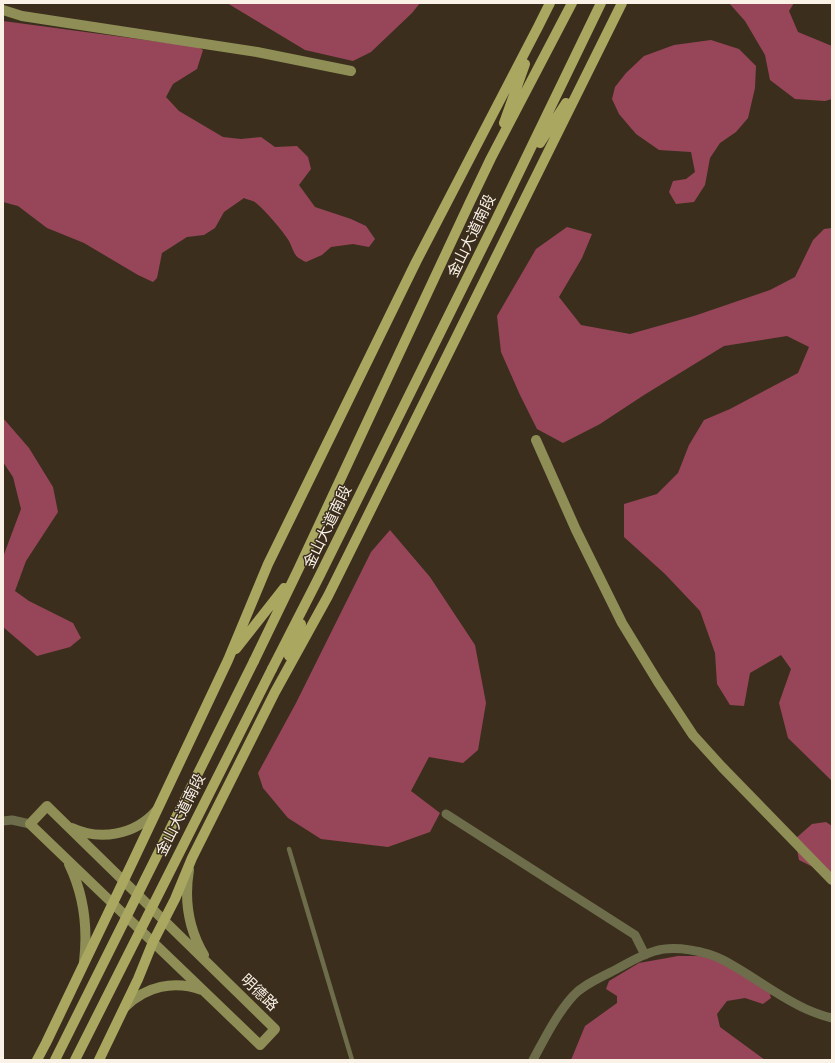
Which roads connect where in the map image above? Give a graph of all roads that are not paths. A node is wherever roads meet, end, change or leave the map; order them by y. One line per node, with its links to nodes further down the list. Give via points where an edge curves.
1 (550, 3): 6 (main road)
2 (572, 3): 9 (main road, 金山大道南段)
3 (601, 3): 10 (main road, 金山大道南段)
4 (622, 3): 7 (main road)
5 (3, 10): 8 (street, via 22,16 257,52)
6 (538, 27): 9 (main road); 14 (main road, via 402,290 268,564)
7 (589, 68): 10 (main road); 15 (main road, via 335,582)
8 (351, 71)
9 (491, 158): 12 (main road, 金山大道南段)
10 (519, 174): 13 (main road, 金山大道南段)
11 (536, 440): 24 (street, via 576,530 622,623 693,735)
12 (298, 570): 14 (main road); 36 (main road, 金山大道南段, bridge)
13 (318, 579): 15 (main road); 37 (main road, 金山大道南段, bridge)
14 (228, 660): 16 (main road)
15 (275, 692): 22 (main road)
16 (158, 808): 20 (street, via 137,826 116,834 92,834); 25 (main road)
17 (446, 814): 29 (street, via 635,936)
18 (3, 821): 19 (street)
19 (30, 824): 20 (street, 明德路, via 47,806); 23 (street, 明德路)
20 (65, 824): 25 (street, 明德路)
21 (289, 849): 39 (lane)
22 (192, 858): 27 (main road); 31 (street, via 186,897 188,910 194,936)
23 (67, 859): 26 (street, 明德路); 30 (street, via 77,882 83,906 86,935)
24 (832, 880)
25 (124, 882): 26 (main road); 27 (street, 明德路)
26 (113, 904): 28 (street, 明德路); 30 (main road)
27 (164, 922): 28 (main road); 31 (street, 明德路)
28 (153, 942): 32 (street, 明德路); 33 (main road)
29 (645, 955): 34 (street, via 668,949 708,954 722,959 794,1004); 40 (street, via 583,987 573,996 552,1024)
30 (84, 964): 35 (main road)
31 (214, 969): 32 (street, 明德路, via 275,1029 260,1045)
32 (204, 991): 33 (street, via 166,985 139,996)
33 (124, 1008): 38 (main road)
34 (832, 1018)
35 (37, 1060)
36 (55, 1060)
37 (75, 1060)
38 (99, 1060)
39 (352, 1060)
40 (533, 1060)

